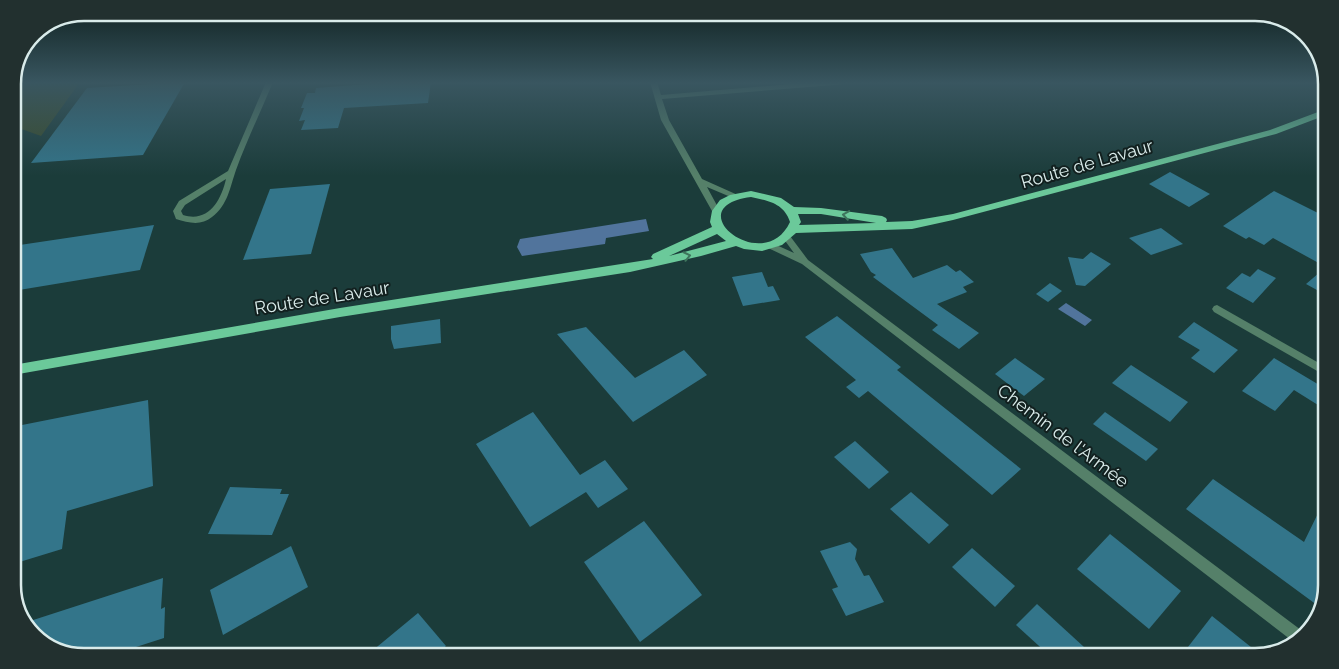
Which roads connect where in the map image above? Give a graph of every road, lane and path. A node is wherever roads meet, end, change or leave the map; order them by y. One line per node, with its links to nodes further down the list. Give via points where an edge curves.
1 (256, 113): 4 (street)
2 (663, 113): 5 (street)
3 (1318, 116): 9 (main road, Route de Lavaur, via 1274,132 1014,202)
4 (230, 172): 4 (street, via 182,203 177,211 178,217 195,222 212,214 230,182)
5 (699, 181): 6 (street); 8 (street)
6 (736, 196): 7 (main road, via 767,196 781,201); 8 (main road)
7 (791, 210): 9 (main road, Route de Lavaur, one-way to 7, via 821,211); 11 (main road, via 796,219)
8 (716, 211): 10 (main road)
9 (912, 225): 11 (main road, Route de Lavaur)
10 (718, 228): 13 (main road); 16 (main road, Route de Lavaur)
11 (794, 229): 12 (main road)
12 (786, 238): 14 (main road); 15 (street, Chemin de l'Armée)
13 (736, 242): 14 (main road); 16 (main road, Route de Lavaur, one-way to 13)
14 (769, 246): 15 (street, Chemin de l'Armée)
15 (805, 262): 20 (street, Chemin de l'Armée)
16 (639, 266): 19 (main road, Route de Lavaur, via 327,314)
17 (1217, 309): 18 (street)
18 (1318, 367)
19 (21, 369)
20 (1294, 634)

